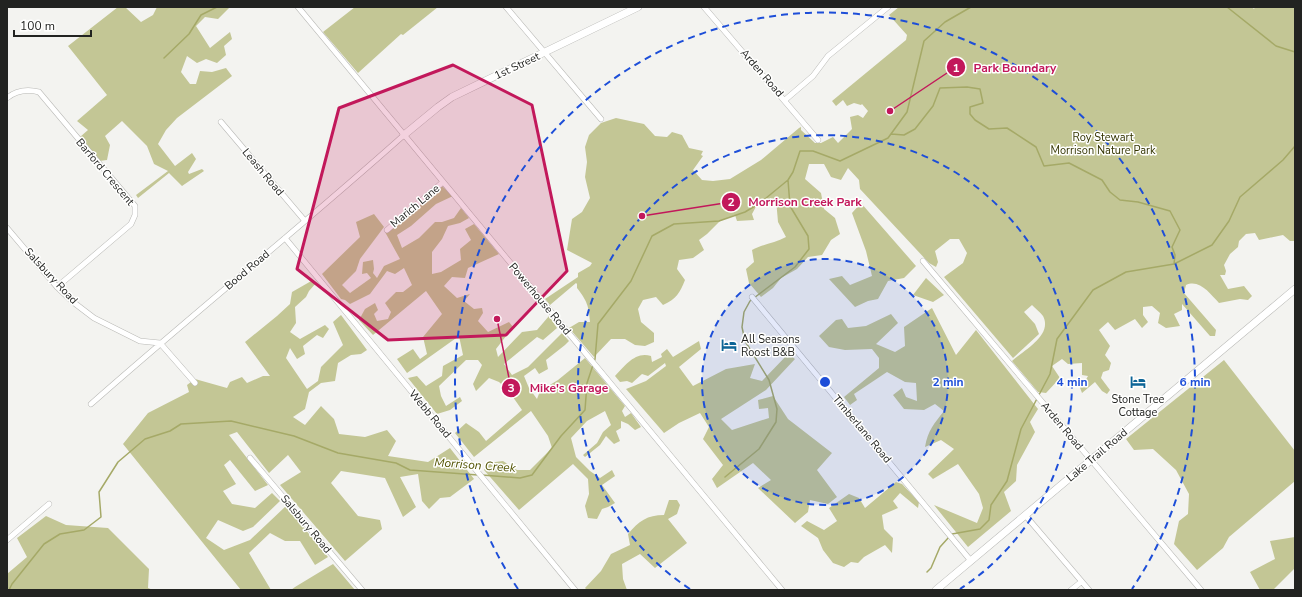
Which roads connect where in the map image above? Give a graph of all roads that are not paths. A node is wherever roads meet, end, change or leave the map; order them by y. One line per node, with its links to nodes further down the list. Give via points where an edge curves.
1 (298, 7): 11 (street, Powerhouse Road)
2 (506, 7): 6 (street)
3 (638, 7): 6 (street, 1st Street)
4 (704, 7): 8 (street, Arden Road)
5 (888, 7): 8 (street, via 828,56 813,76)
6 (544, 53): 9 (street); 11 (street, 1st Street, via 452,97)
7 (7, 98): 19 (street, Barford Crescent, via 19,91 39,92 135,206 131,224)
8 (785, 100): 12 (street, Arden Road)
9 (601, 119)
10 (221, 122): 14 (street, Leash Road)
11 (404, 135): 13 (street, Powerhouse Road); 14 (street, Bood Road)
12 (818, 140)
13 (443, 182): 16 (street, Marich Lane); 34 (street, Powerhouse Road)
14 (305, 221): 17 (street, Bood Road)
15 (7, 228): 19 (street, Salsbury Road)
16 (387, 230)
17 (285, 238): 22 (street, Bood Road); 33 (street, Webb Road)
18 (923, 261): 26 (street, Arden Road)
19 (57, 287): 22 (street, Salsbury Road, via 94,318 140,341)
20 (1295, 289): 26 (street, Lake Trail Road)
21 (752, 297): 30 (street, Timberlane Road)
22 (160, 343): 23 (street); 24 (street, Bood Road)
23 (195, 383)
24 (91, 404)
25 (250, 458): 32 (street, Salsbury Road)
26 (1091, 460): 28 (street, Lake Trail Road); 38 (street, Arden Road)
27 (49, 504): 29 (street)
28 (1025, 515): 30 (street, Lake Trail Road); 31 (street)
29 (7, 540)
30 (971, 560): 35 (street, Lake Trail Road)
31 (1081, 582): 36 (street); 37 (street)
32 (362, 590)
33 (575, 590)
34 (782, 590)
35 (936, 590)
36 (1071, 590)
37 (1089, 590)
38 (1201, 590)

